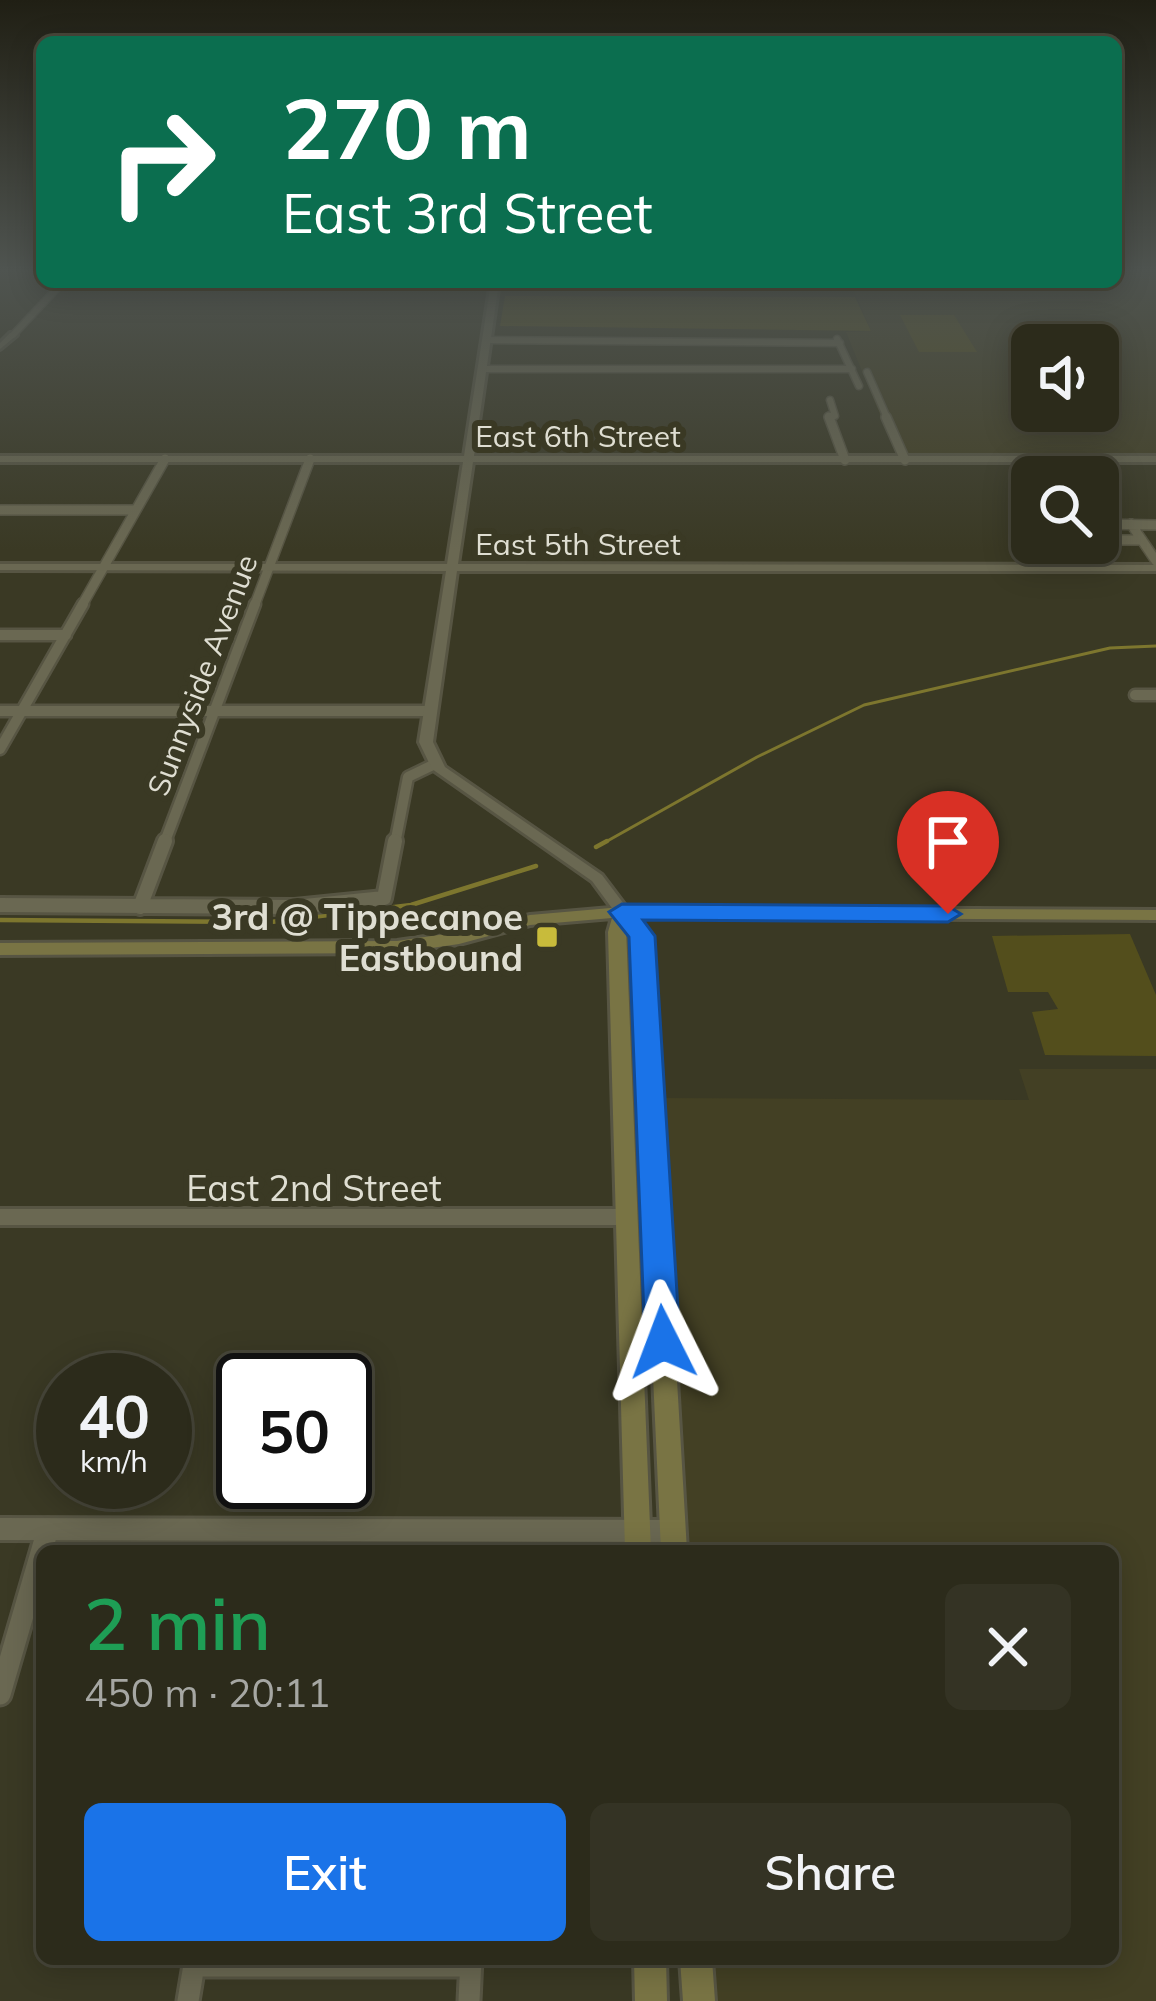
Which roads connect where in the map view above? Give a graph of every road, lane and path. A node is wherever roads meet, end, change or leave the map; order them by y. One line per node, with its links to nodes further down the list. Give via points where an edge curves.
1 (482, 363): 3 (street)
2 (849, 363): 4 (street)
3 (481, 369): 4 (street); 12 (street)
4 (852, 369): 6 (street)
5 (867, 372): 14 (street)
6 (859, 386)
7 (830, 400): 13 (street)
8 (0, 459): 9 (street, East 6th Street)
9 (165, 459): 10 (street, East 6th Street); 16 (street)
10 (310, 459): 12 (street, East 6th Street); 25 (street, Sunnyside Avenue)
11 (1156, 459): 14 (street, East 6th Street)
12 (467, 460): 13 (street, East 6th Street); 26 (street)
13 (845, 460): 14 (street, East 6th Street)
14 (905, 460)
15 (0, 510): 16 (street)
16 (136, 510): 24 (street)
17 (1119, 524): 18 (street)
18 (1131, 524): 19 (street); 21 (street)
19 (1156, 525)
20 (1119, 540): 21 (street)
21 (1142, 540): 22 (street)
22 (1156, 565): 26 (street, East 5th Street)
23 (0, 567): 24 (street, East 5th Street)
24 (105, 567): 25 (street, East 5th Street); 28 (street)
25 (268, 567): 26 (street, East 5th Street); 33 (street, Sunnyside Avenue)
26 (449, 568): 34 (street)
27 (0, 635): 28 (street)
28 (66, 635): 32 (street)
29 (1135, 695): 30 (street)
30 (1156, 695)
31 (0, 711): 32 (street)
32 (22, 711): 33 (street); 35 (street)
33 (214, 711): 34 (street); 38 (street, Sunnyside Avenue)
34 (428, 711): 36 (street, via 426,742)
35 (0, 749)
36 (435, 764): 38 (street, via 408,777 383,898 317,907); 39 (street, via 598,878)
37 (0, 905): 38 (street)
38 (140, 907)
39 (622, 912): 40 (main road); 41 (main road, via 379,948); 43 (main road); 44 (main road, via 642,936)
40 (1156, 915)
41 (0, 949)
42 (0, 1217): 43 (street, East 2nd Street)
43 (628, 1217): 44 (main road); 48 (main road)
44 (656, 1217): 49 (main road)
45 (0, 1529): 46 (street)
46 (49, 1529): 47 (street); 50 (street)
47 (265, 1540): 48 (street)
48 (638, 1541): 49 (street)
49 (673, 1541)
50 (44, 1545)
51 (36, 1573): 52 (street)
52 (0, 1694)
53 (194, 1965): 57 (street)
54 (471, 1965): 58 (street)
55 (650, 1965): 59 (main road)
56 (696, 1965): 60 (main road)
57 (188, 2001)
58 (469, 2001)
59 (652, 2001)
60 (699, 2001)

